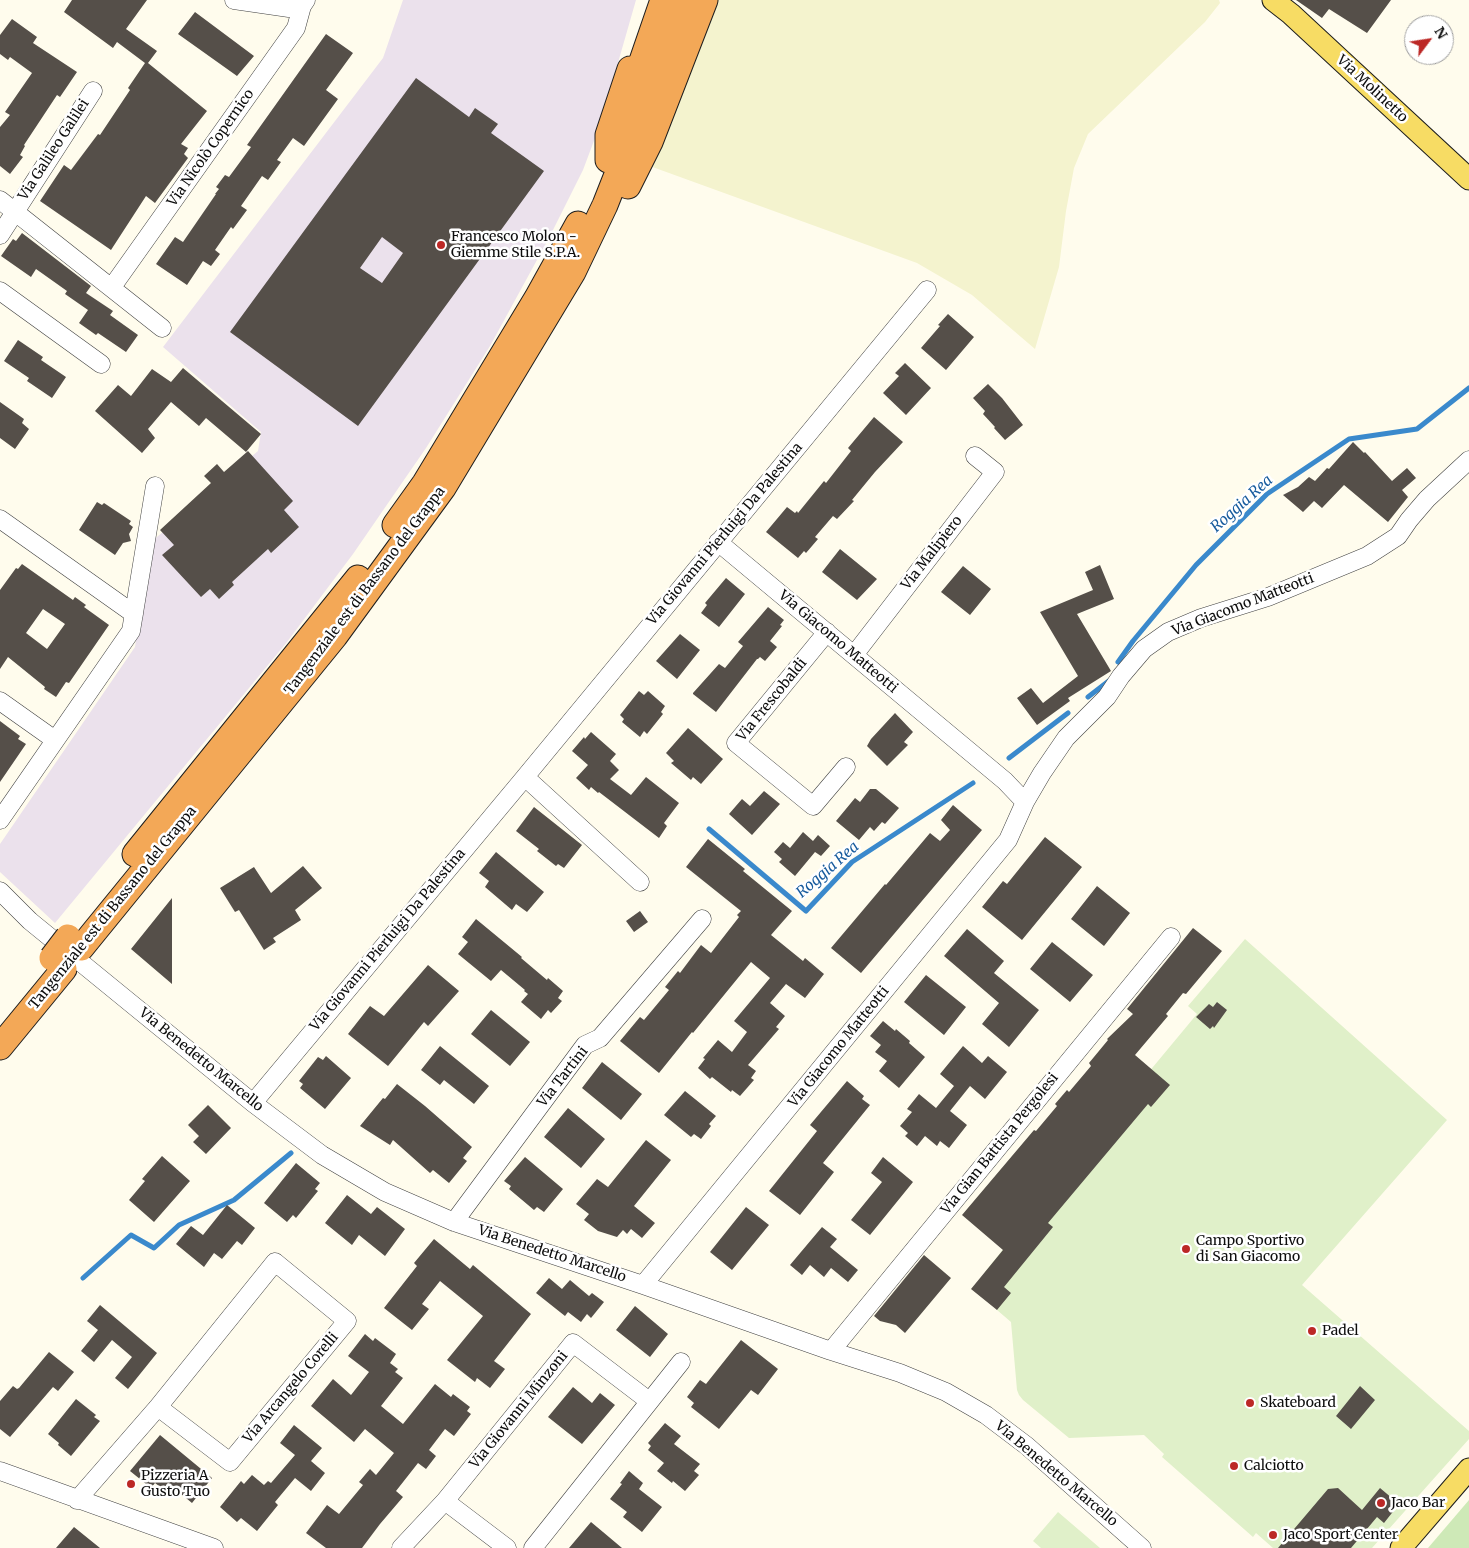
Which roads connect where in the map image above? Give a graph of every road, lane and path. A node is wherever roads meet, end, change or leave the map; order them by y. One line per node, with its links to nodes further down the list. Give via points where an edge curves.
1 (234, 0): 7 (street, via 289,8)
2 (652, 0): 9 (highway, via 608,135)
3 (663, 0): 9 (highway, Tangenziale est di Bassano del Grappa)
4 (682, 0): 14 (highway, Tangenziale est di Bassano del Grappa, via 605,205)
5 (705, 0): 14 (highway, via 650,142 609,224)
6 (1273, 0): 10 (main road, Via Molinetto)
7 (304, 3): 15 (street, Via Nicolò Copernico, via 296,28)
8 (93, 91): 12 (street, Via Galileo Galilei)
9 (608, 160): 38 (highway, Tangenziale est di Bassano del Grappa, via 572,236 537,298 425,483 362,574)
10 (1469, 179)
11 (0, 200): 12 (street)
12 (16, 211): 13 (street, Via Galileo Galilei); 15 (street)
13 (0, 235)
14 (573, 272): 38 (highway, Tangenziale est di Bassano del Grappa, via 443,488 335,636)
15 (112, 288): 18 (street)
16 (927, 290): 24 (street, Via Giovanni Pierluigi Da Palestina)
17 (0, 291): 19 (street)
18 (162, 328)
19 (101, 364)
20 (975, 456): 27 (street, Via Malipiero, via 995,472)
21 (1469, 460): 32 (street, Via Giacomo Matteotti, via 1427,499 1398,536 1367,556 1268,597 1201,618 1168,632 1144,649 1108,697 1066,738)
22 (155, 486): 25 (street)
23 (0, 519): 25 (street)
24 (718, 542): 26 (street, Via Giacomo Matteotti); 31 (street, Via Giovanni Pierluigi Da Palestina)
25 (134, 614): 29 (street, via 132,631)
26 (827, 632): 27 (street, Via Giacomo Matteotti); 30 (street, Via Frescobaldi, via 736,743 813,806)
27 (854, 655): 32 (street, Via Giacomo Matteotti, via 1005,781)
28 (0, 701): 29 (street)
29 (55, 740): 33 (street)
30 (846, 767)
31 (525, 778): 34 (street); 42 (street, Via Giovanni Pierluigi Da Palestina)
32 (1025, 802): 44 (street, Via Giacomo Matteotti, via 1008,840)
33 (1, 818)
34 (640, 882)
35 (0, 891): 42 (street, Via Benedetto Marcello, via 30,920)
36 (702, 918): 43 (street, Via Tartini, via 600,1038 586,1045)
37 (1171, 937): 45 (street, Via Gian Battista Pergolesi)
38 (75, 942): 39 (highway, Tangenziale est di Bassano del Grappa)
39 (58, 963): 40 (highway, Tangenziale est di Bassano del Grappa); 41 (highway, Tangenziale est di Bassano del Grappa)
40 (0, 1021)
41 (0, 1047)
42 (253, 1103): 43 (street, Via Benedetto Marcello, via 322,1156 385,1192)
43 (454, 1222): 44 (street, Via Benedetto Marcello)
44 (643, 1285): 45 (street, Via Benedetto Marcello)
45 (831, 1351): 57 (street, Via Benedetto Marcello, via 924,1382 986,1415 1027,1446)
46 (681, 1362): 47 (street)
47 (650, 1402): 52 (street, Via Giovanni Minzoni, via 573,1343); 56 (street)
48 (158, 1407): 48 (street, Via Arcangelo Corelli, via 230,1462 347,1321 275,1262); 51 (street, Via Arcangelo Corelli)
49 (1469, 1469): 58 (main road)
50 (0, 1471): 51 (street)
51 (77, 1500): 53 (street)
52 (445, 1500): 54 (street, Via Giovanni Minzoni); 55 (street)
53 (214, 1548)
54 (401, 1548)
55 (507, 1548)
56 (533, 1548)
57 (1142, 1548)
58 (1401, 1548)

